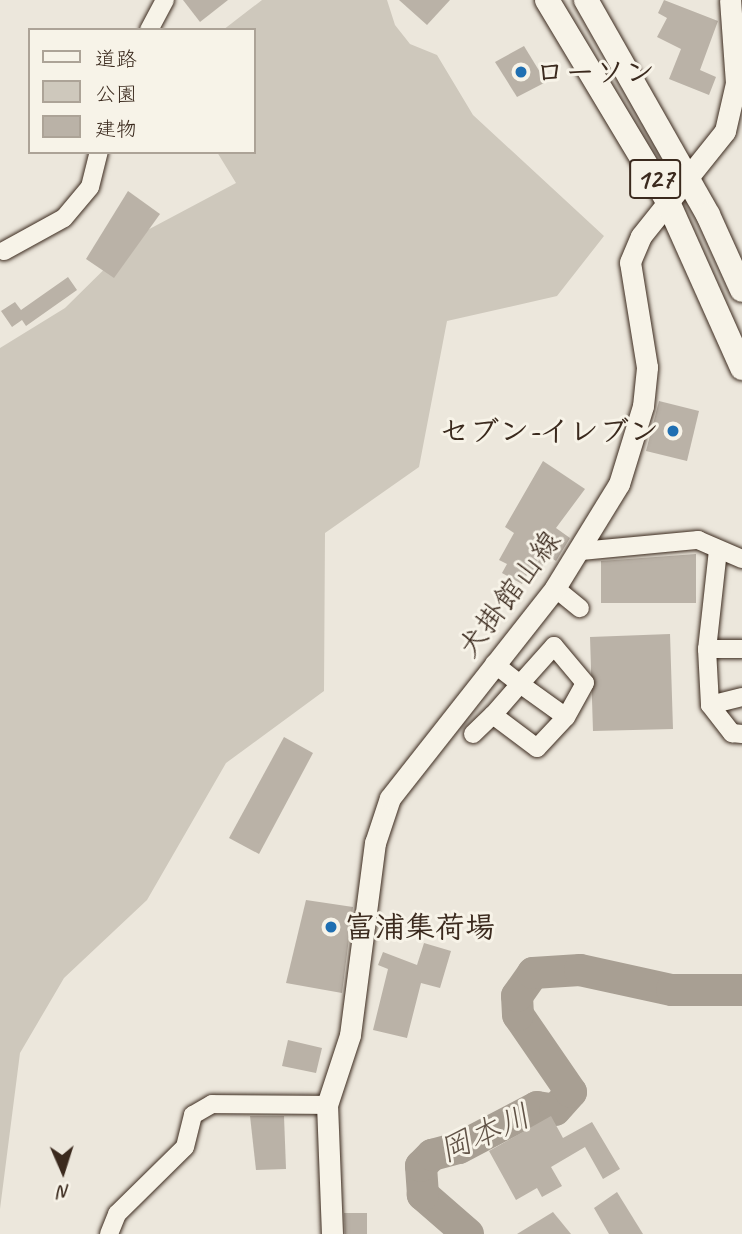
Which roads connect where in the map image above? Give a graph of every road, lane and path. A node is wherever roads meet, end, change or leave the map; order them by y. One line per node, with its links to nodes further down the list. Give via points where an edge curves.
1 (165, 0): 6 (street)
2 (547, 0): 9 (highway, 127)
3 (586, 0): 8 (highway, 127)
4 (730, 0): 5 (main road, 犬掛館山線)
5 (737, 27): 8 (main road, 犬掛館山線, via 733,107 716,145)
6 (150, 28)
7 (98, 154): 10 (street, via 90,187 64,218)
8 (688, 180): 9 (main road, 犬掛館山線); 11 (highway, 127)
9 (667, 200): 12 (highway, 127); 14 (main road, 犬掛館山線, via 630,262 647,367 643,406 619,484)
10 (4, 251)
11 (742, 290)
12 (742, 368)
13 (719, 550): 14 (street, via 698,540); 15 (street); 18 (street)
14 (581, 551): 16 (main road, 犬掛館山線)
15 (742, 559)
16 (555, 588): 17 (street); 20 (main road, 犬掛館山線)
17 (580, 608)
18 (707, 649): 19 (street); 23 (street)
19 (742, 649)
20 (494, 664): 21 (street); 28 (main road, 犬掛館山線, via 390,798 375,843 350,1035)
21 (520, 684): 24 (street); 25 (street); 25 (street, via 554,646 585,682)
22 (742, 697): 23 (street)
23 (710, 705): 27 (street, via 732,733)
24 (493, 715): 25 (street, via 537,748); 26 (street)
25 (566, 717)
26 (473, 734)
27 (742, 734)
28 (327, 1105): 29 (street, via 212,1104 193,1115 185,1147 117,1214); 30 (main road, 犬掛館山線)
29 (109, 1234)
30 (332, 1234)

